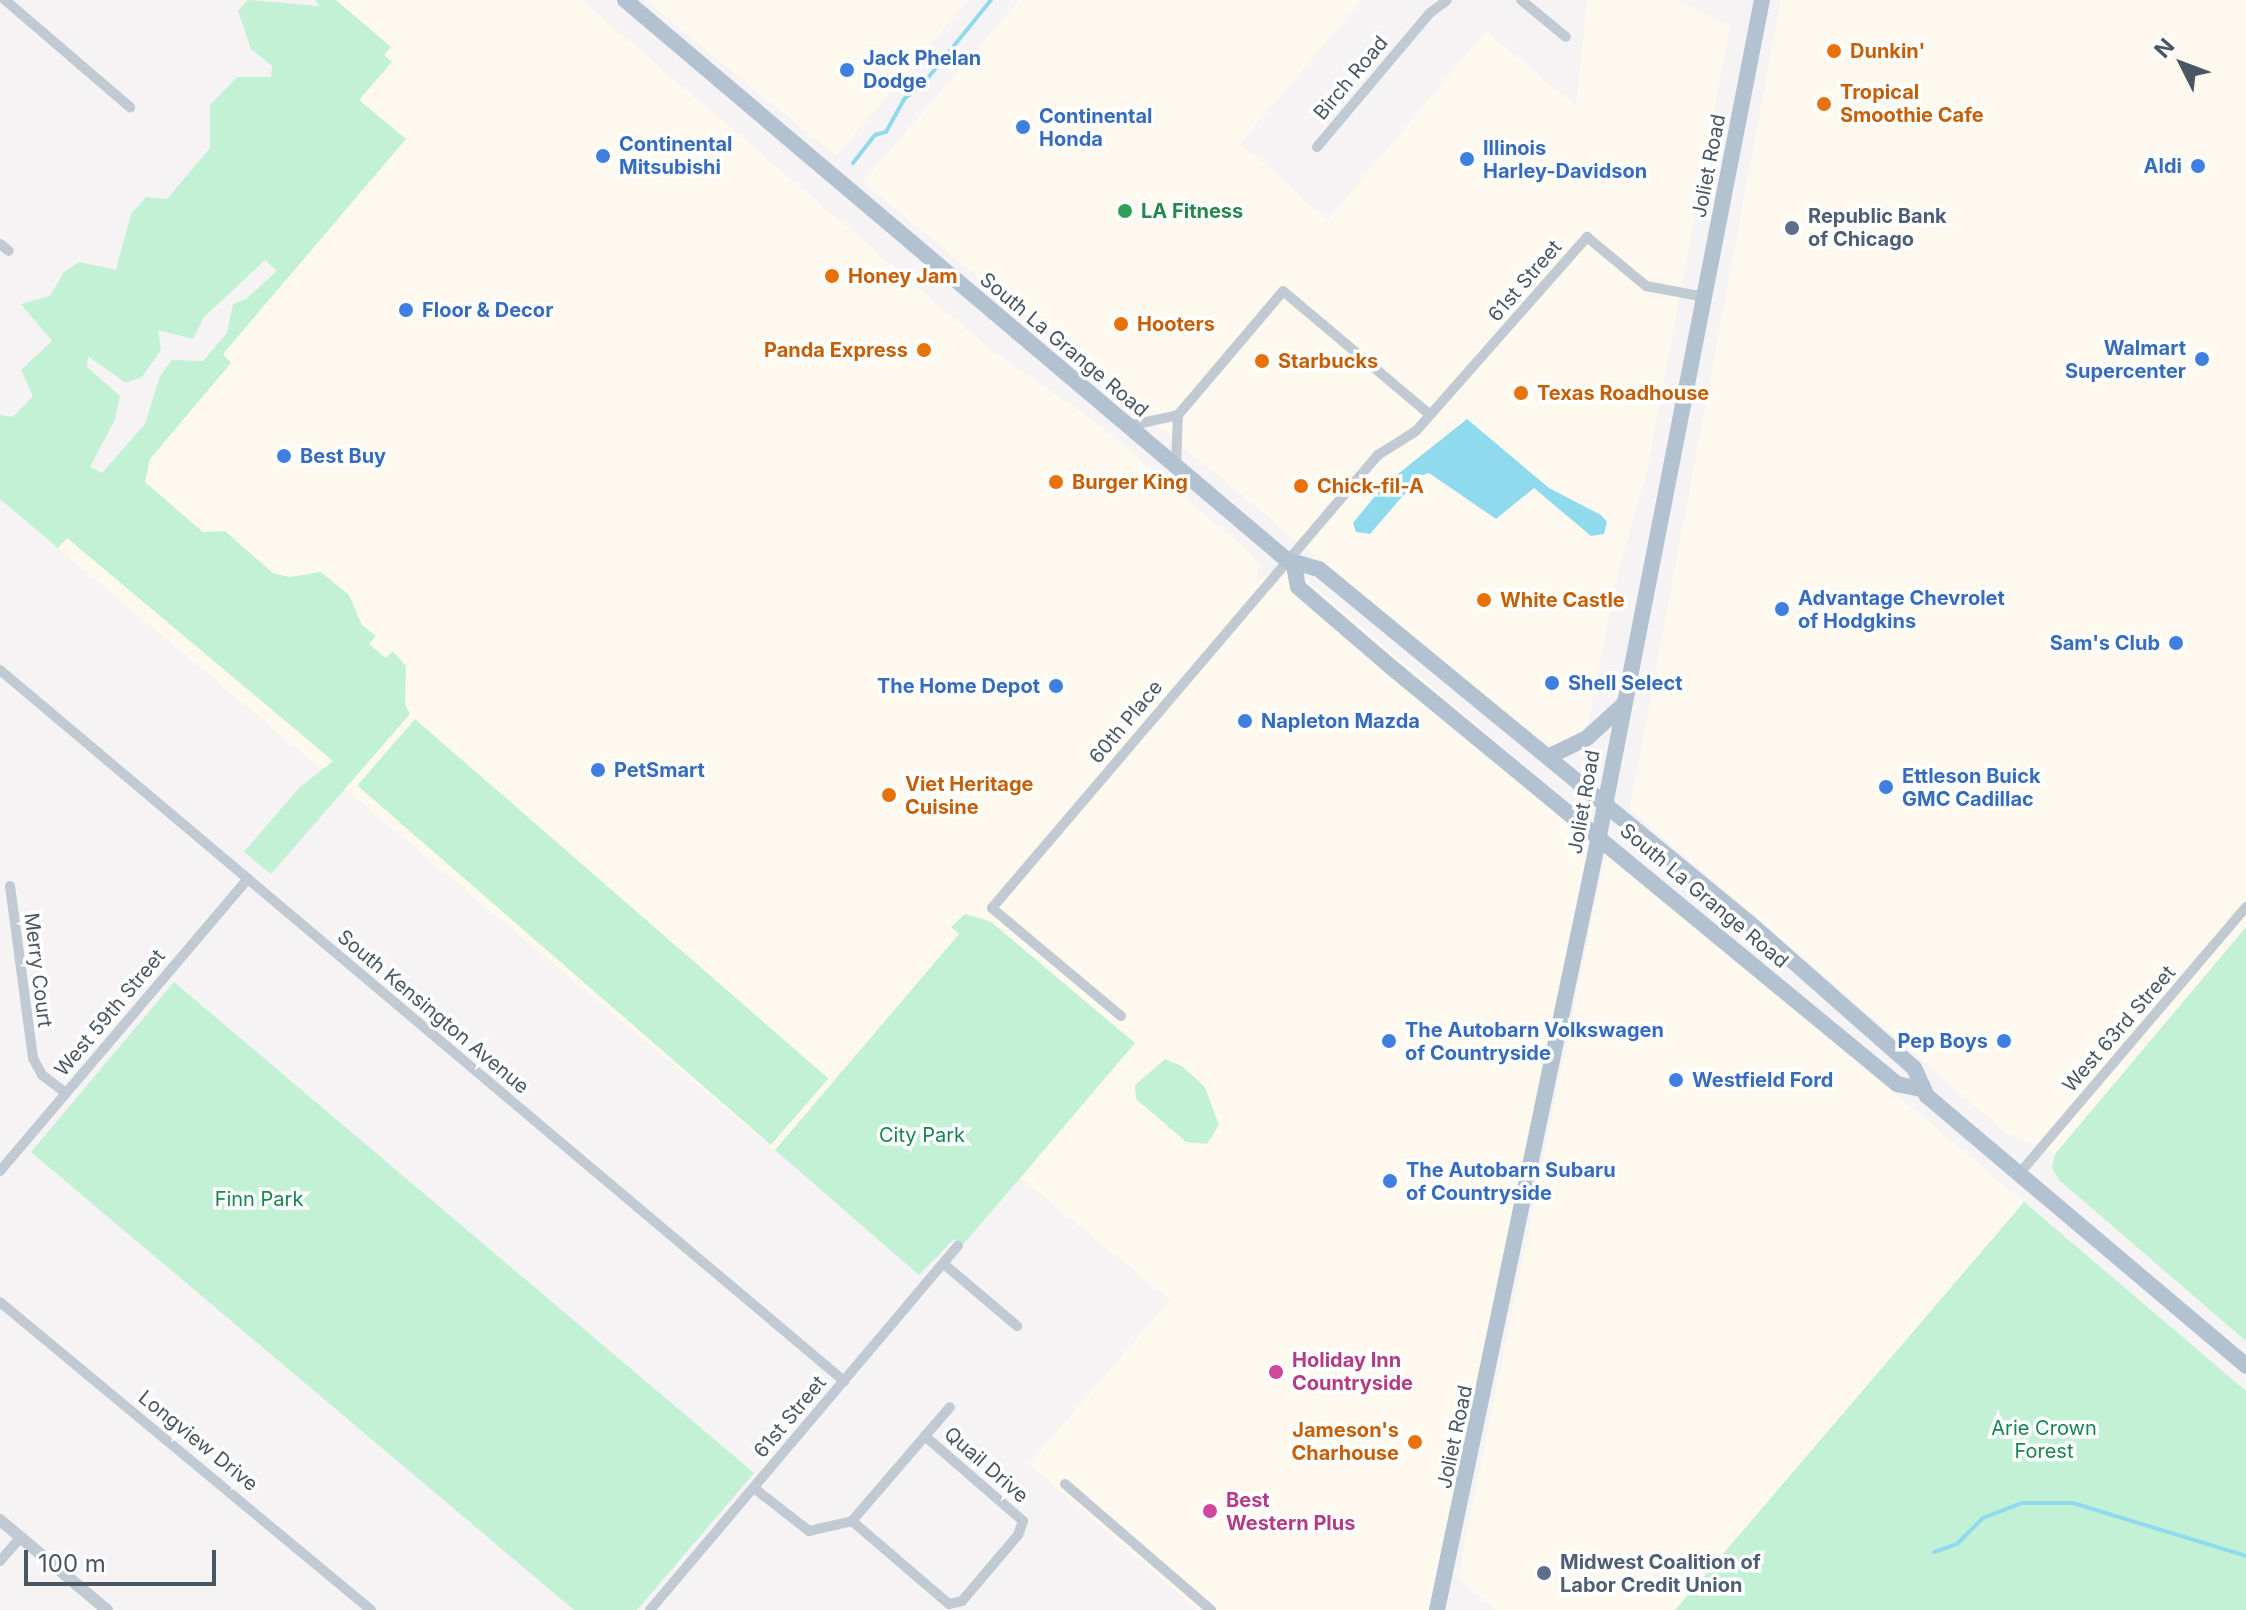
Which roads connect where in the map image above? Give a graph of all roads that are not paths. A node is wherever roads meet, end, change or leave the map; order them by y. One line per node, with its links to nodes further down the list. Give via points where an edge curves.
1 (5, 0): 7 (street)
2 (625, 0): 12 (main road, South La Grange Road)
3 (1447, 0): 8 (street, Birch Road, via 1430,13)
4 (1762, 0): 9 (main road, Joliet Road)
5 (1528, 2): 6 (street)
6 (1566, 37)
7 (130, 107)
8 (1317, 147)
9 (1704, 297): 11 (street, 61st Street, via 1646,286 1587,237); 16 (main road, Joliet Road)
10 (1178, 415): 11 (street, via 1283,291); 12 (street); 13 (street)
11 (1430, 415): 14 (street, 61st Street, via 1397,446 1378,455)
12 (1128, 426): 13 (main road, South La Grange Road)
13 (1176, 466): 14 (main road, South La Grange Road)
14 (1291, 563): 17 (main road, South La Grange Road, via 1319,569); 19 (main road, South La Grange Road, via 1298,587); 23 (street, 60th Place, via 992,908)
15 (0, 670): 20 (street, South Kensington Avenue)
16 (1623, 705): 17 (main road, via 1587,738); 18 (main road, Joliet Road)
17 (1548, 757): 18 (main road, South La Grange Road)
18 (1604, 806): 19 (main road, Joliet Road); 24 (main road, South La Grange Road, via 1871,1029 1914,1068)
19 (1599, 836): 24 (main road, South La Grange Road, via 1897,1084); 46 (main road, Joliet Road)
20 (248, 879): 25 (street, West 59th Street); 33 (street, South Kensington Avenue)
21 (10, 886): 25 (street, Merry Court, via 33,1058 42,1075)
22 (2246, 907): 27 (street, West 63rd Street)
23 (1121, 1016)
24 (1920, 1089): 27 (main road, South La Grange Road)
25 (66, 1093): 26 (street, West 59th Street)
26 (0, 1171)
27 (2018, 1175): 32 (main road, South La Grange Road)
28 (958, 1246): 29 (street, 61st Street)
29 (944, 1264): 31 (street); 33 (street, 61st Street)
30 (0, 1302): 43 (street, Longview Drive)
31 (1017, 1326)
32 (2246, 1366)
33 (844, 1381): 37 (street, 61st Street)
34 (950, 1407): 35 (street)
35 (925, 1436): 39 (street); 39 (street, Quail Drive, via 1023,1521 1018,1535 962,1601 949,1604)
36 (1065, 1484): 45 (street)
37 (754, 1488): 39 (street, via 809,1531); 44 (street, 61st Street)
38 (0, 1520): 40 (street)
39 (852, 1521)
40 (21, 1537): 41 (street); 42 (street)
41 (0, 1561)
42 (107, 1610)
43 (371, 1610)
44 (650, 1610)
45 (1211, 1610)
46 (1437, 1610)

